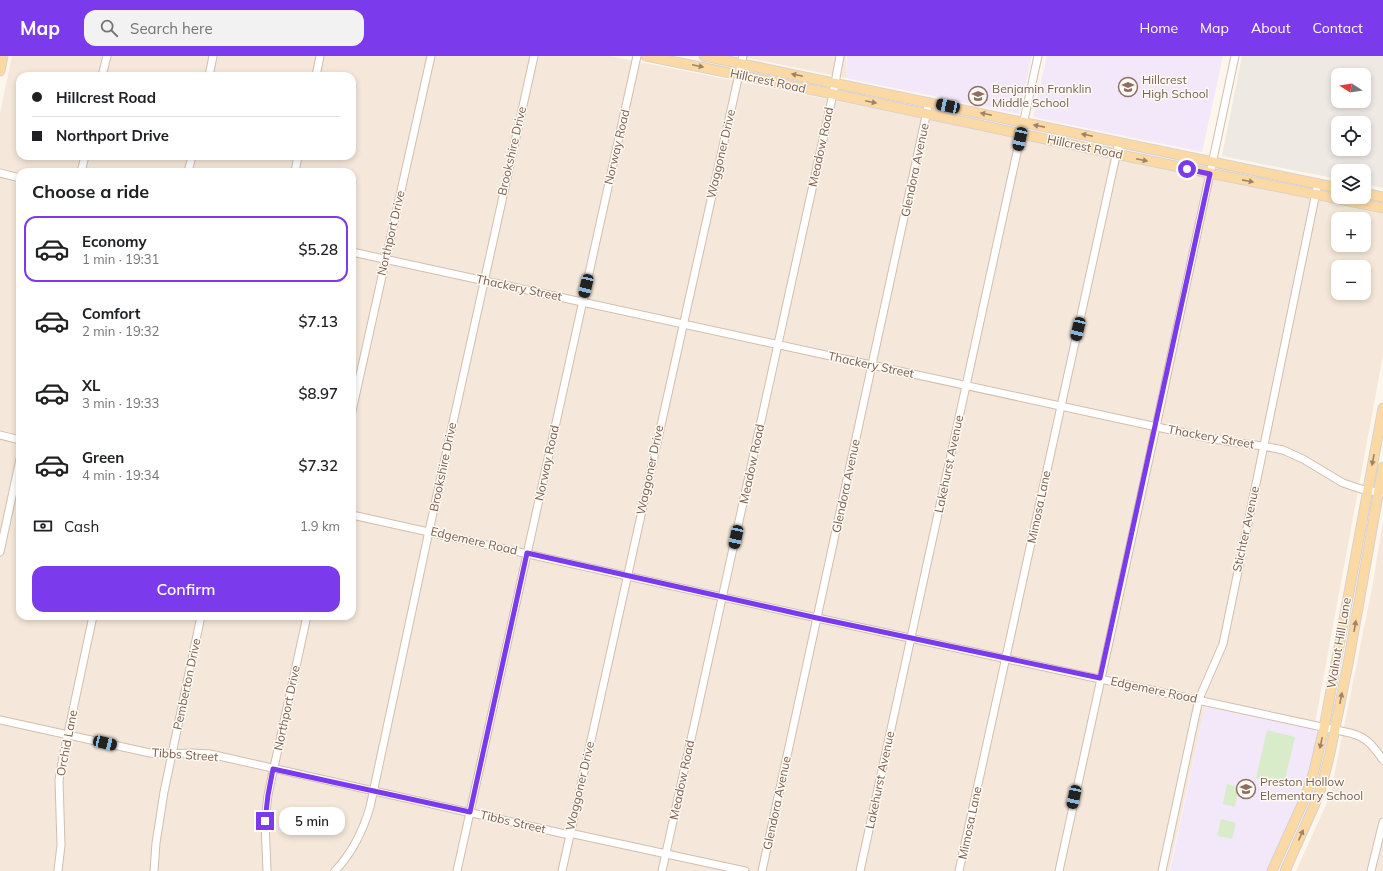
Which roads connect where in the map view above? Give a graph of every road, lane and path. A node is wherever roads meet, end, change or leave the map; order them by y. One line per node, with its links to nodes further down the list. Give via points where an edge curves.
1 (3, 56): 14 (main road)
2 (107, 56): 15 (street)
3 (213, 56): 16 (street)
4 (320, 56): 17 (street)
5 (430, 56): 37 (street, Northport Drive)
6 (534, 56): 38 (street, Brookshire Drive)
7 (637, 56): 39 (street, Norway Road)
8 (646, 56): 13 (main road, Hillcrest Road, one-way to 13)
9 (704, 56): 13 (main road, Hillcrest Road)
10 (840, 56): 18 (street, Meadow Road)
11 (1038, 56): 22 (street, Lakehurst Avenue)
12 (1235, 56): 26 (street)
13 (741, 66): 18 (main road, Hillcrest Road, one-way to 13); 19 (main road, Hillcrest Road); 40 (street, Waggoner Drive)
14 (0, 71)
15 (103, 72)
16 (210, 72)
17 (317, 72)
18 (835, 83): 19 (street, Meadow Road); 20 (main road, Hillcrest Road)
19 (833, 94): 21 (main road, Hillcrest Road, one-way to 21); 41 (street, Meadow Road)
20 (929, 102): 21 (street, Glendora Avenue); 22 (main road, Hillcrest Road, one-way to 20)
21 (927, 114): 23 (main road, Hillcrest Road); 42 (street, Glendora Avenue)
22 (1024, 122): 23 (street, Lakehurst Avenue); 24 (main road, Hillcrest Road, one-way to 22)
23 (1021, 134): 25 (main road, Hillcrest Road); 43 (street, Lakehurst Avenue)
24 (1119, 142): 25 (street, Mimosa Lane); 26 (main road, Hillcrest Road)
25 (1116, 154): 28 (main road, Hillcrest Road, one-way to 28); 45 (street, Mimosa Lane)
26 (1212, 162): 28 (street); 30 (main road, Hillcrest Road)
27 (0, 173): 29 (street)
28 (1210, 174): 32 (main road, Hillcrest Road, one-way to 32); 47 (street)
29 (16, 177)
30 (1318, 183): 31 (main road, Hillcrest Road); 32 (street, Stichter Avenue)
31 (1331, 186)
32 (1315, 194): 35 (main road, Hillcrest Road); 50 (street, Stichter Avenue)
33 (1371, 194): 34 (main road)
34 (1383, 197)
35 (1383, 208)
36 (356, 253): 37 (street, Thackery Street)
37 (385, 259): 38 (street, Thackery Street); 44 (street, Northport Drive)
38 (484, 281): 39 (street, Thackery Street); 56 (street, Brookshire Drive)
39 (582, 302): 40 (street, Thackery Street); 58 (street, Norway Road)
40 (683, 324): 41 (street, Thackery Street); 59 (street, Waggoner Drive)
41 (778, 344): 42 (street, Thackery Street); 60 (street, Meadow Road)
42 (872, 365): 43 (street, Thackery Street); 61 (street, Glendora Avenue)
43 (967, 386): 45 (street, Thackery Street); 65 (street, Lakehurst Avenue)
44 (356, 393)
45 (1061, 406): 47 (street, Thackery Street); 66 (street, Mimosa Lane)
46 (1383, 408): 53 (main road, Walnut Hill Lane, one-way to 53)
47 (1156, 427): 50 (street, Thackery Street, via 1220,441); 67 (street)
48 (0, 435): 49 (street)
49 (16, 439)
50 (1263, 446): 53 (street, Thackery Street, via 1292,453 1336,480); 68 (street, Stichter Avenue, via 1223,644)
51 (1383, 467): 54 (main road, Walnut Hill Lane)
52 (16, 478): 57 (street)
53 (1367, 490): 54 (street, Thackery Street); 70 (main road, Walnut Hill Lane)
54 (1381, 492): 71 (main road, Walnut Hill Lane, one-way to 54)
55 (356, 516): 56 (street, Edgemere Road)
56 (429, 531): 58 (street, Edgemere Road); 76 (street, Brookshire Drive)
57 (0, 552)
58 (527, 553): 59 (street, Edgemere Road); 77 (street, Norway Road)
59 (627, 575): 60 (street, Edgemere Road); 79 (street, Waggoner Drive)
60 (723, 596): 61 (street, Edgemere Road); 80 (street, Meadow Road)
61 (817, 618): 65 (street, Edgemere Road); 89 (street, Glendora Avenue)
62 (92, 620): 72 (street, Orchid Lane)
63 (200, 620): 73 (street, Pemberton Drive)
64 (306, 620): 75 (street, Northport Drive)
65 (911, 637): 66 (street, Edgemere Road); 90 (street, Lakehurst Avenue)
66 (1006, 658): 67 (street, Edgemere Road); 91 (street, Mimosa Lane)
67 (1100, 678): 68 (street, Edgemere Road); 92 (street)
68 (1199, 699): 70 (street, Edgemere Road); 93 (street, Stichter Avenue)
69 (0, 720): 72 (street, Tibbs Street)
70 (1324, 728): 71 (street, Edgemere Road); 94 (main road, Walnut Hill Lane, one-way to 94, via 1305,798)
71 (1335, 730): 74 (street, Edgemere Road, via 1360,735); 95 (main road, Walnut Hill Lane, one-way to 71, via 1322,785)
72 (68, 734): 73 (street, Tibbs Street, via 150,753); 81 (street, Orchid Lane, via 59,780 61,845)
73 (172, 753): 75 (street, Tibbs Street, via 210,754); 82 (street, Pemberton Drive, via 156,843)
74 (1383, 760)
75 (273, 769): 76 (street, Tibbs Street); 83 (street, Northport Drive, via 265,821)
76 (374, 791): 77 (street, Tibbs Street); 84 (street, Brookshire Drive, via 361,834)
77 (470, 812): 79 (street, Tibbs Street); 85 (street, Norway Road)
78 (1383, 822): 96 (street)
79 (570, 834): 80 (street, Tibbs Street); 86 (street, Waggoner Drive)
80 (666, 854): 87 (street, Meadow Road); 88 (street, Tibbs Street)
81 (58, 871)
82 (154, 871)
83 (267, 871)
84 (335, 871)
85 (457, 871)
86 (562, 871)
87 (662, 871)
88 (745, 871)
89 (762, 871)
90 (860, 871)
91 (960, 871)
92 (1058, 871)
93 (1162, 871)
94 (1272, 871)
95 (1285, 871)
96 (1371, 871)

